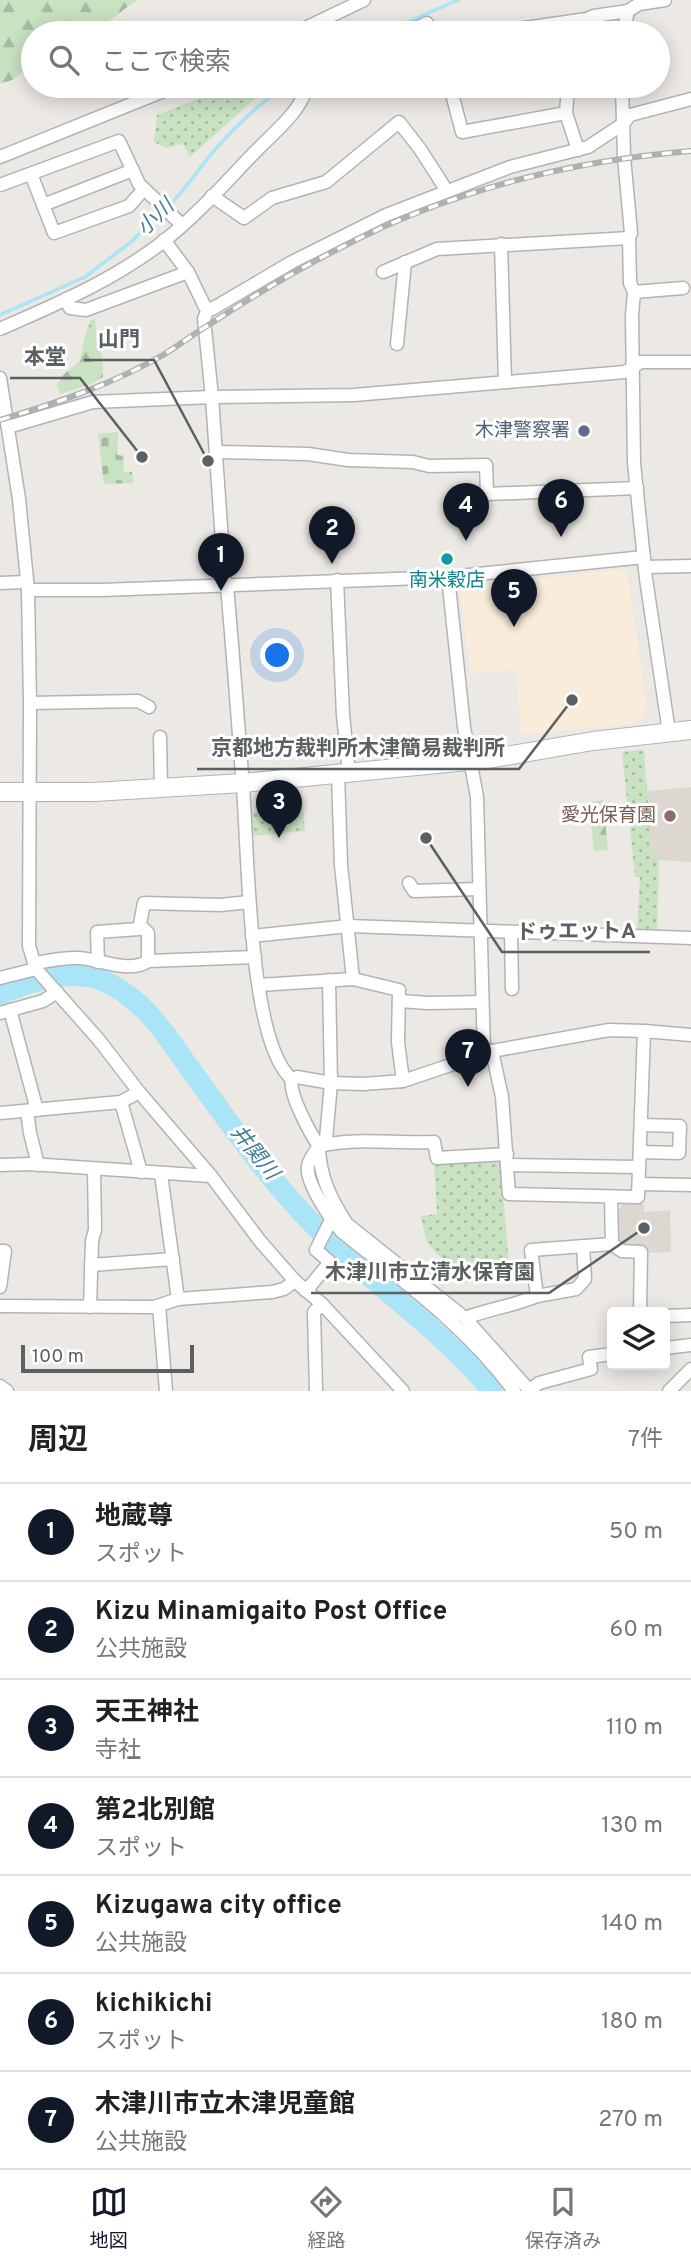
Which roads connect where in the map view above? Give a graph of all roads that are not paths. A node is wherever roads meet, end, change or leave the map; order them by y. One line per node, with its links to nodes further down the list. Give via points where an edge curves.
1 (364, 0): 4 (street)
2 (665, 0): 3 (street, via 639,4)
3 (628, 11): 5 (street); 6 (street)
4 (320, 21)
5 (565, 21)
6 (626, 21)
7 (147, 98): 16 (street)
8 (302, 98): 22 (street)
9 (453, 98): 13 (street, via 462,132)
10 (567, 98): 13 (street)
11 (622, 98): 14 (street)
12 (691, 99): 14 (street, via 630,115)
13 (566, 113): 15 (street)
14 (623, 124): 15 (street); 25 (street)
15 (578, 150): 20 (street, via 510,167)
16 (1, 159)
17 (133, 170): 18 (street, via 119,141); 21 (street); 23 (street)
18 (31, 174): 19 (street); 23 (street)
19 (0, 186)
20 (447, 191): 22 (street, via 399,122 326,182 271,198 244,218); 34 (street, via 337,238)
21 (148, 192): 23 (street, via 129,206 54,233); 24 (street)
22 (212, 196): 24 (street)
23 (43, 205)
24 (181, 225): 26 (street)
25 (629, 239): 27 (street); 32 (street)
26 (164, 240): 29 (street); 33 (street, via 107,279)
27 (501, 244): 28 (street, via 437,248); 40 (street)
28 (405, 262): 30 (street); 36 (street)
29 (188, 272): 33 (street, via 86,310 70,308); 34 (street)
30 (383, 272)
31 (683, 288): 32 (street)
32 (634, 292): 38 (street)
33 (66, 299): 35 (street)
34 (208, 309): 41 (street, via 204,319)
35 (0, 329)
36 (397, 344)
37 (691, 362): 38 (street)
38 (632, 366): 40 (street, via 625,372); 45 (street)
39 (0, 379): 42 (street)
40 (505, 381): 41 (street, via 354,395)
41 (212, 397): 43 (street, via 93,402); 44 (street)
42 (2, 401): 43 (street)
43 (8, 427): 51 (street)
44 (217, 452): 45 (street, via 308,454 429,466 486,465 488,494); 52 (street)
45 (637, 488): 46 (street)
46 (645, 562): 47 (street); 48 (street); 56 (street)
47 (691, 566)
48 (448, 577): 49 (street); 58 (street)
49 (337, 580): 52 (street); 59 (street)
50 (0, 583): 51 (street)
51 (27, 586): 52 (street); 53 (street)
52 (226, 586): 60 (street)
53 (30, 703): 54 (street, via 138,701); 62 (street)
54 (149, 707)
55 (691, 730): 56 (street)
56 (669, 732): 58 (street)
57 (160, 737): 61 (street)
58 (471, 761): 59 (street); 65 (street, via 477,797)
59 (344, 774): 60 (street); 68 (street, via 341,865)
60 (243, 783): 61 (street); 66 (street)
61 (161, 789): 62 (street)
62 (29, 791): 63 (street); 76 (street, via 29,946)
63 (0, 792)
64 (409, 883): 65 (street, via 414,891)
65 (479, 889): 69 (street)
66 (249, 902): 67 (street, via 144,903); 71 (street)
67 (140, 925): 74 (street, via 148,933); 75 (street, via 139,929 97,932)
68 (349, 926): 69 (street); 71 (street); 80 (street)
69 (480, 931): 70 (street); 86 (street)
70 (511, 932): 72 (street); 83 (street)
71 (252, 936): 73 (street)
72 (691, 938)
73 (255, 957): 74 (street); 82 (street)
74 (148, 961): 75 (street, via 127,965)
75 (99, 962): 76 (street, via 78,958)
76 (36, 968): 78 (street); 84 (street)
77 (0, 971): 78 (street)
78 (18, 974): 79 (street)
79 (0, 978)
80 (353, 979): 81 (street); 85 (street, via 397,989)
81 (329, 980): 82 (street); 93 (street)
82 (259, 985): 91 (street, via 270,1035 283,1072)
83 (512, 989)
84 (54, 991): 87 (street, via 43,1001); 94 (street)
85 (400, 1001): 86 (street); 92 (street, via 398,1042)
86 (482, 1002): 90 (street)
87 (5, 1012): 96 (street)
88 (644, 1031): 89 (street); 90 (street, via 609,1030); 98 (street)
89 (691, 1035)
90 (488, 1052): 92 (street); 101 (street, via 502,1097)
91 (292, 1079): 93 (street); 99 (street)
92 (403, 1081): 93 (street)
93 (331, 1083): 99 (street, via 326,1139)
94 (139, 1092): 95 (street); 108 (street)
95 (121, 1102): 96 (street); 106 (street)
96 (32, 1111): 97 (street); 103 (street, via 30,1133)
97 (0, 1113)
98 (641, 1125): 100 (street); 100 (street, via 680,1126 679,1153)
99 (319, 1146): 101 (street, via 387,1140 398,1144 434,1142 437,1158); 112 (street, via 307,1172); 130 (street, via 323,1176 347,1224)
100 (640, 1152): 104 (street)
101 (507, 1159): 104 (street); 111 (street, via 509,1194)
102 (0, 1165): 103 (street)
103 (38, 1165): 105 (street)
104 (639, 1167): 109 (street)
105 (94, 1169): 106 (street); 117 (street)
106 (141, 1172): 107 (street)
107 (161, 1174): 108 (street); 116 (street)
108 (211, 1176): 118 (street)
109 (639, 1184): 110 (street); 111 (street, via 638,1197)
110 (691, 1185)
111 (611, 1197): 113 (street)
112 (329, 1223): 120 (street, via 316,1250 330,1262); 140 (street, via 452,1322)
113 (612, 1244): 114 (street); 127 (street, via 622,1251 641,1252)
114 (583, 1246): 121 (street, via 585,1279 576,1289); 121 (street, via 531,1250)
115 (0, 1251): 119 (street, via 5,1251 5,1261)
116 (173, 1259): 117 (street); 122 (street)
117 (90, 1265): 126 (street)
118 (295, 1281): 120 (street); 122 (street, via 272,1292)
119 (0, 1287)
120 (306, 1291): 123 (street)
121 (537, 1296): 130 (street)
122 (178, 1299): 125 (street)
123 (322, 1304): 138 (street, via 314,1312); 139 (street)
124 (0, 1306): 126 (street)
125 (159, 1306): 126 (street); 137 (street)
126 (90, 1307)
127 (640, 1307)
128 (691, 1315): 129 (street)
129 (670, 1316)
130 (465, 1318): 141 (street)
131 (691, 1345): 132 (street)
132 (670, 1347)
133 (607, 1355): 141 (street, via 589,1357 590,1369 538,1383)
134 (691, 1369): 142 (street)
135 (0, 1386): 136 (street)
136 (7, 1391)
137 (166, 1391)
138 (316, 1391)
139 (403, 1391)
140 (514, 1391)
141 (530, 1391)
142 (670, 1391)

